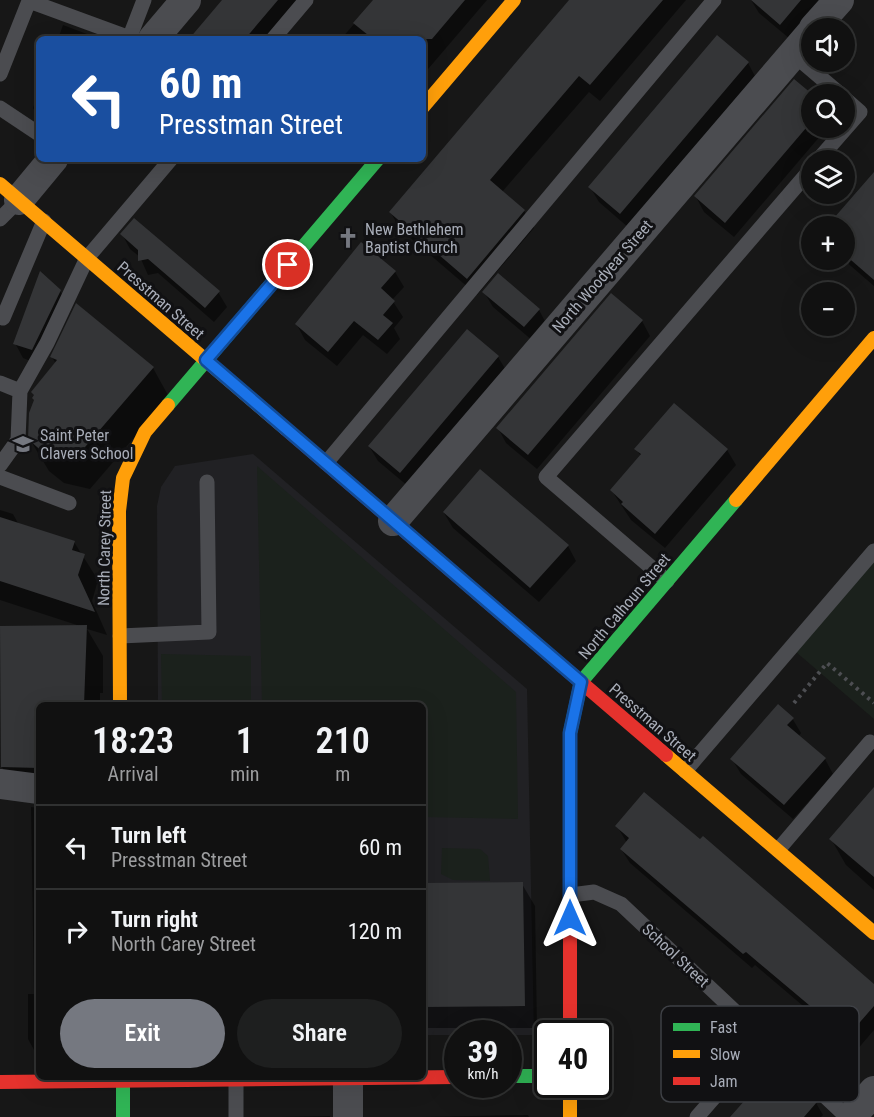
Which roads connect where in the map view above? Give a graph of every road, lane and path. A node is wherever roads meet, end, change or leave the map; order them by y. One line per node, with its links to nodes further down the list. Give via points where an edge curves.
1 (29, 0): 9 (lane); 14 (lane)
2 (144, 0): 10 (lane)
3 (186, 0): 11 (street)
4 (306, 0): 12 (lane)
5 (514, 0): 15 (street)
6 (714, 0): 32 (lane)
7 (839, 0): 8 (street, North Woodyear Street)
8 (823, 18)
9 (130, 36)
10 (138, 36)
11 (142, 36)
12 (276, 36)
13 (801, 44): 37 (street, North Woodyear Street)
14 (0, 74)
15 (426, 103)
16 (0, 108): 17 (lane)
17 (36, 132)
18 (837, 138): 19 (lane)
19 (827, 150)
20 (50, 162): 24 (street)
21 (168, 162): 26 (lane)
22 (375, 162): 29 (street, North Carey Street)
23 (801, 181): 39 (lane, via 546,477)
24 (6, 201): 25 (street, Presstman Street)
25 (44, 221): 26 (street, Presstman Street); 27 (lane)
26 (87, 258): 29 (street, Presstman Street); 31 (lane)
27 (3, 318)
28 (874, 338): 39 (street, North Calhoun Street)
29 (206, 360): 32 (street, Presstman Street); 40 (street, North Carey Street, via 145,432 123,478 118,511)
30 (0, 383): 31 (lane)
31 (20, 391): 33 (lane, via 18,440)
32 (326, 463): 37 (street, Presstman Street)
33 (0, 465)
34 (0, 477): 36 (lane)
35 (207, 482): 40 (lane, via 209,632)
36 (69, 503)
37 (393, 521): 41 (street, Presstman Street)
38 (874, 551): 46 (lane)
39 (667, 581): 41 (street, North Calhoun Street)
40 (120, 636): 42 (street, North Carey Street)
41 (581, 682): 46 (street, Presstman Street); 50 (street, North Calhoun Street, via 570,733)
42 (120, 702)
43 (794, 703): 44 (path, via 827,663)
44 (874, 703)
45 (870, 742): 49 (lane)
46 (686, 771): 49 (street, Presstman Street)
47 (0, 784): 48 (street)
48 (36, 789)
49 (778, 850): 51 (street, Presstman Street)
50 (571, 895): 52 (lane, School Street, via 594,892 621,904); 53 (street, North Calhoun Street)
51 (874, 933)
52 (730, 1006)
53 (570, 1020)
54 (426, 1077): 55 (street)
55 (444, 1077)
56 (82, 1080): 60 (street)
57 (123, 1080): 65 (street)
58 (236, 1080): 66 (lane)
59 (348, 1080): 67 (street)
60 (0, 1082)
61 (874, 1091): 70 (street)
62 (570, 1098): 68 (street)
63 (710, 1102): 69 (lane)
64 (833, 1102): 70 (lane, School Street)
65 (123, 1117)
66 (236, 1117)
67 (348, 1117)
68 (570, 1117)
69 (697, 1117)
70 (849, 1117)

